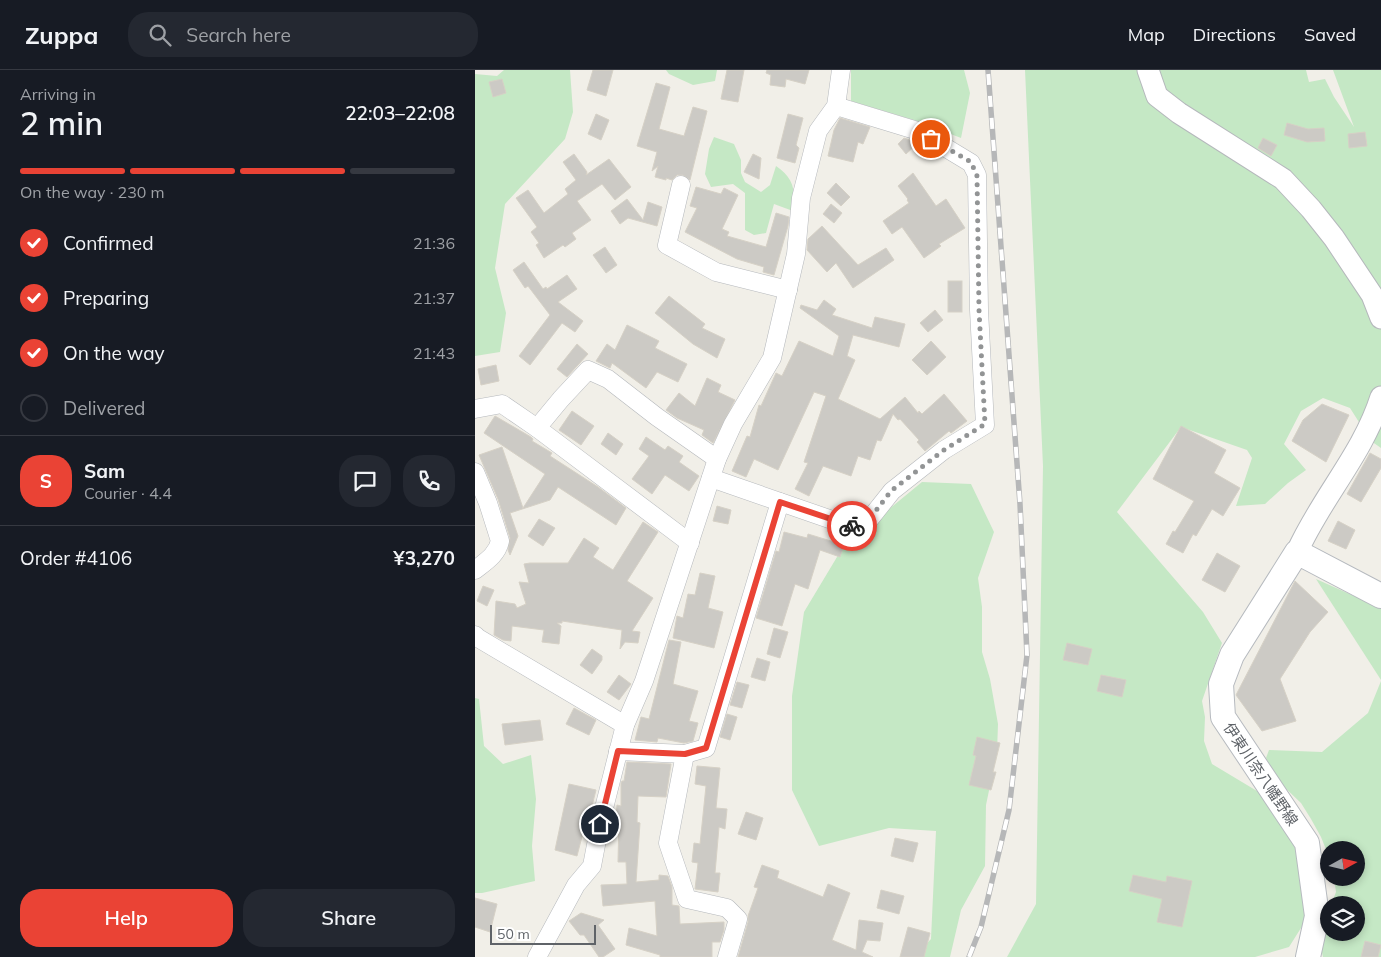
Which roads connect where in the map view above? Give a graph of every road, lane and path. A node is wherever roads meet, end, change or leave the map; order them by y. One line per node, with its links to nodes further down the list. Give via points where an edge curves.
1 (841, 70): 3 (street)
2 (1148, 70): 6 (street, via 1157,96 1283,178 1334,238 1372,296)
3 (837, 106): 5 (street, via 818,131 801,198 796,254); 13 (street, via 918,132 971,162 977,176 985,424 944,450 891,491 861,530)
4 (681, 185): 5 (street, via 667,244 716,272)
5 (788, 290): 10 (street, via 772,358 733,424)
6 (1381, 318)
7 (1381, 397): 15 (street, via 1373,420)
8 (475, 409): 9 (street, via 502,404)
9 (537, 428): 10 (street, via 588,370 608,379); 14 (street)
10 (717, 459): 12 (street)
11 (475, 472): 16 (street, via 500,541 494,554)
12 (711, 478): 13 (street); 14 (street)
13 (780, 502): 21 (street, via 706,748)
14 (690, 543): 19 (street, via 644,681)
15 (1297, 552): 17 (main road); 24 (main road, 伊東川奈八幡野線, via 1232,655 1221,684 1223,717 1307,843 1317,916)
16 (475, 570)
17 (1381, 596)
18 (475, 635): 19 (street)
19 (625, 725): 20 (street)
20 (618, 751): 21 (street); 22 (street, via 592,866 576,885)
21 (685, 754): 23 (street, via 668,843 687,899 727,908 738,919)
22 (537, 957)
23 (727, 957)
24 (1308, 957)

